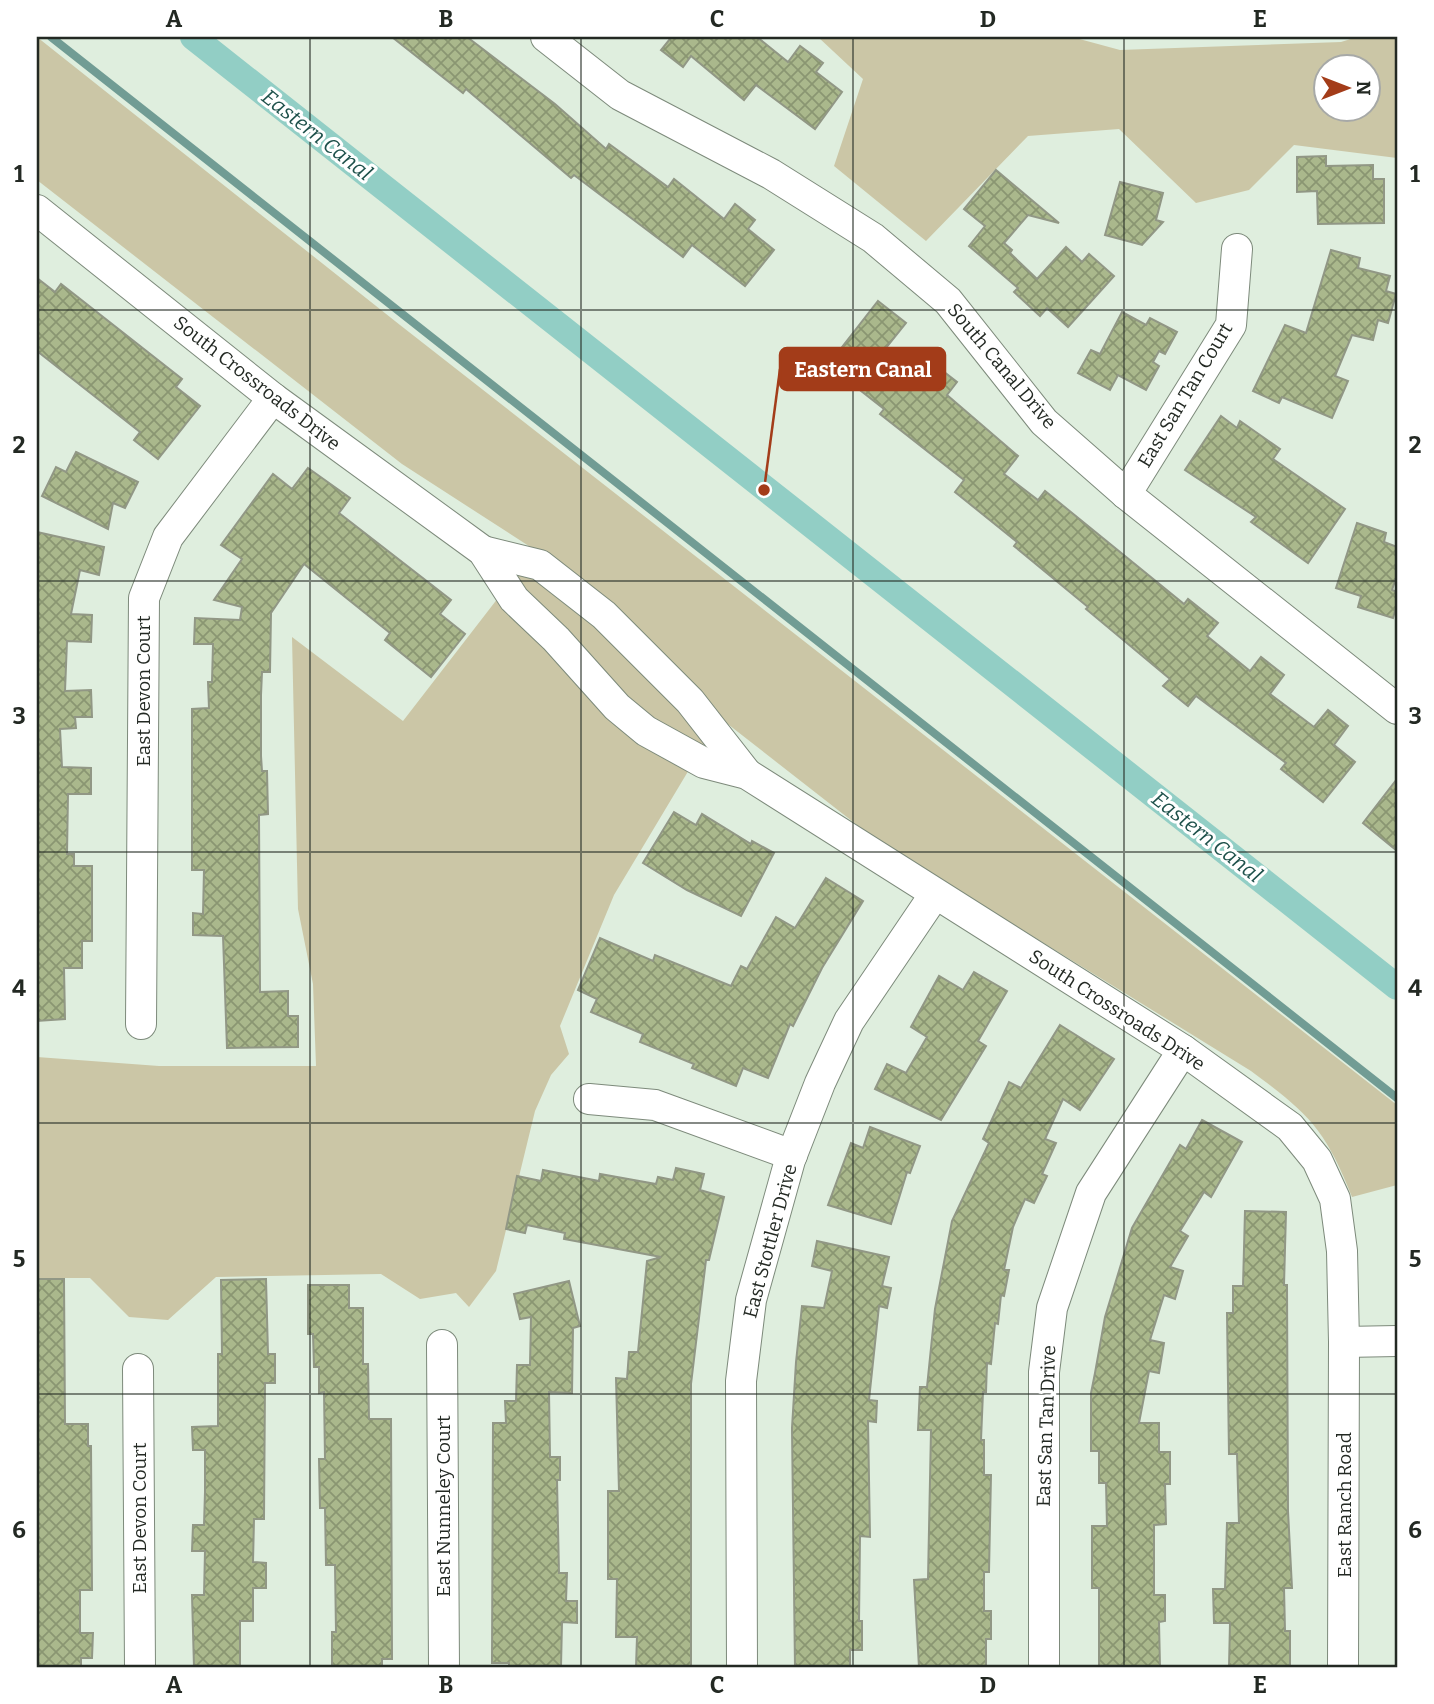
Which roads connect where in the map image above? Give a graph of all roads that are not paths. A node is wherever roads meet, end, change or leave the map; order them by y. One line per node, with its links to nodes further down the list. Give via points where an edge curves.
1 (546, 37): 5 (street, South Canal Drive, via 620,95 771,174 873,237 948,301 1044,422)
2 (38, 215): 4 (street, South Crossroads Drive)
3 (1237, 250): 5 (street, East San Tan Court, via 1231,325)
4 (273, 398): 6 (street, South Crossroads Drive); 10 (street, East Devon Court, via 168,537 144,598)
5 (1126, 494): 7 (street, South Canal Drive)
6 (483, 551): 8 (street, South Crossroads Drive, via 540,565 604,615 690,701); 8 (street, South Crossroads Drive, via 514,599 617,707 646,731 704,763)
7 (1397, 709)
8 (747, 774): 9 (street, South Crossroads Drive)
9 (934, 894): 11 (street, South Crossroads Drive); 13 (street, East Stottler Drive, via 849,1021)
10 (141, 1024)
11 (1183, 1051): 15 (street, South Crossroads Drive, via 1290,1127 1317,1160 1335,1199); 21 (street, East San Tan Drive, via 1091,1194 1052,1308 1044,1372)
12 (589, 1099): 13 (street, via 655,1105)
13 (792, 1156): 20 (street, East Stottler Drive, via 751,1300 741,1381)
14 (1397, 1341): 15 (street)
15 (1345, 1342): 22 (street, East Ranch Road)
16 (442, 1345): 19 (street, East Nunneley Court)
17 (138, 1369): 18 (street, East Devon Court)
18 (140, 1667)
19 (444, 1667)
20 (742, 1667)
21 (1044, 1667)
22 (1343, 1667)

